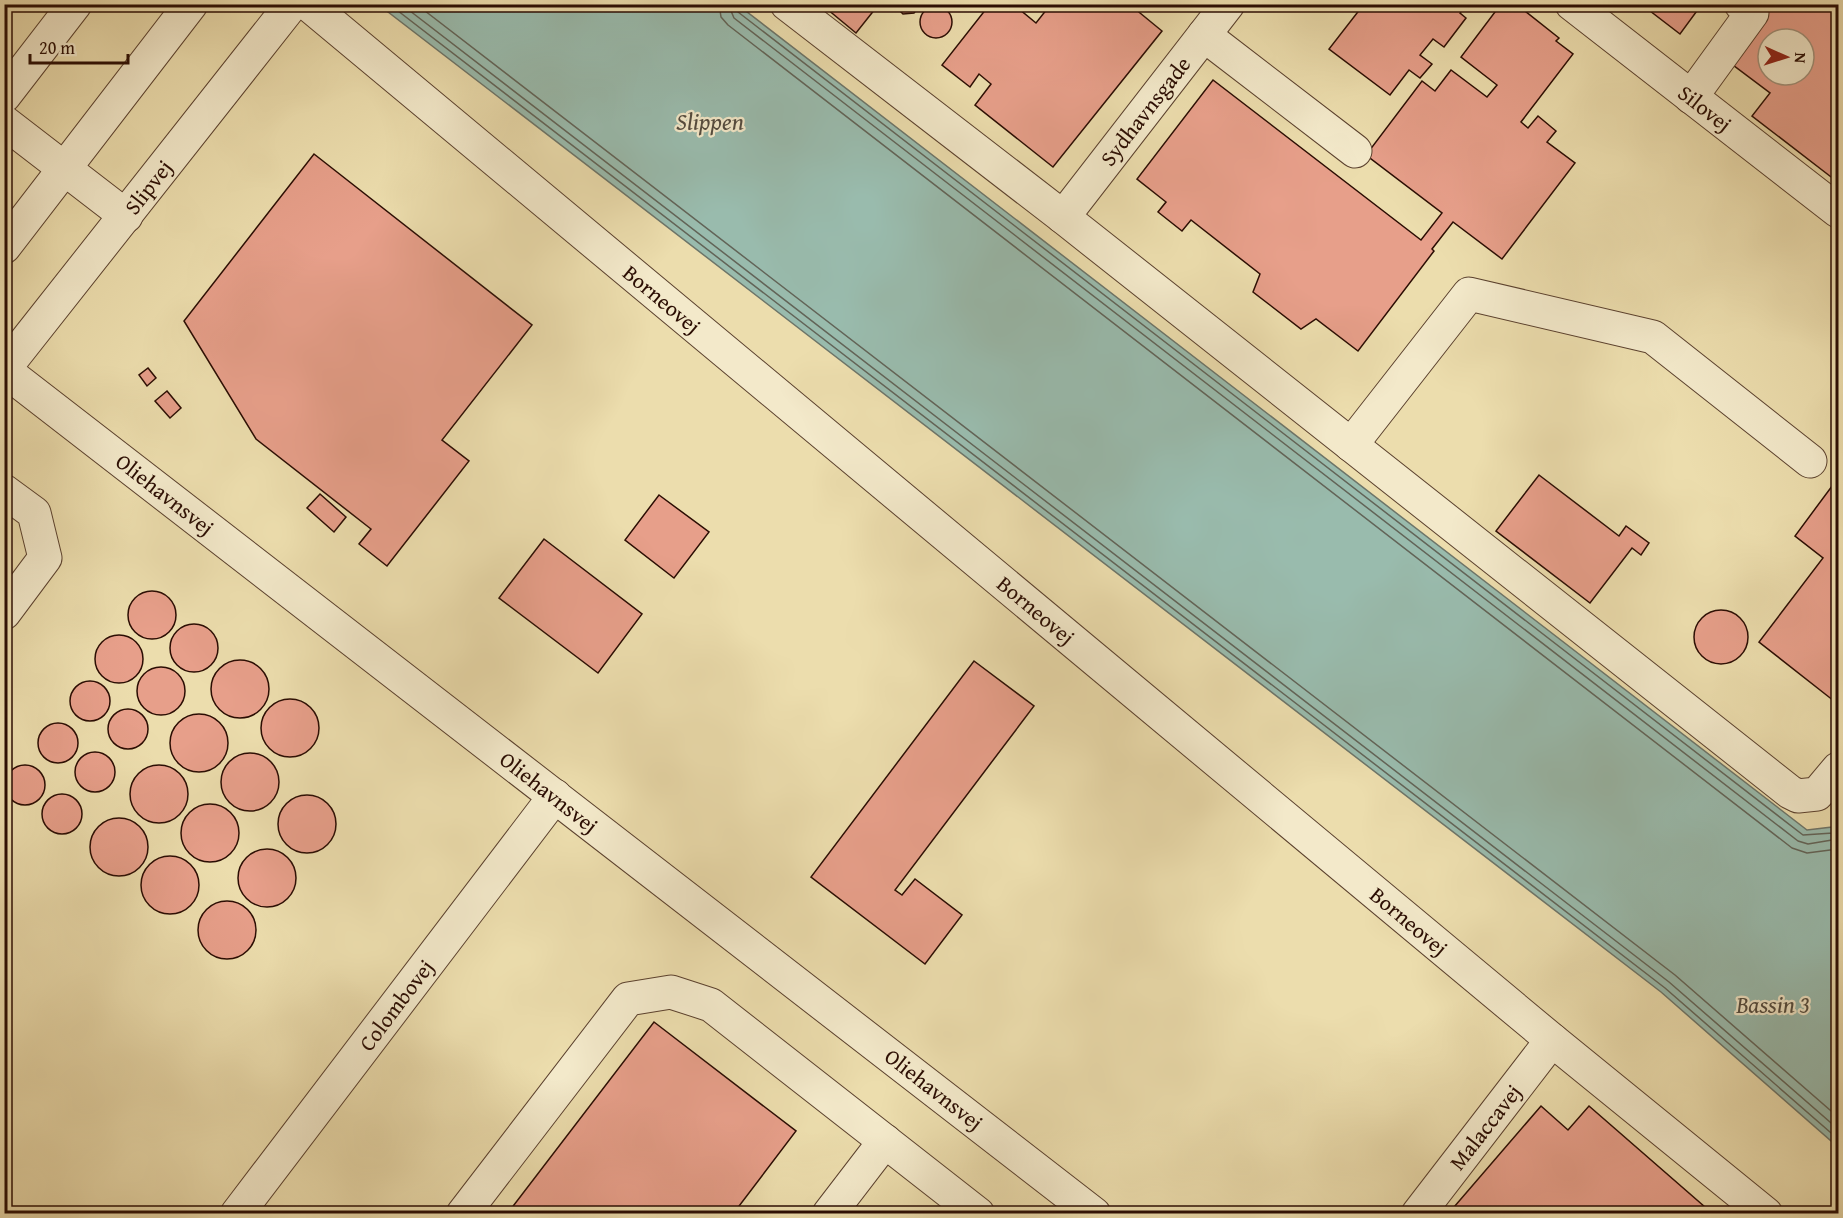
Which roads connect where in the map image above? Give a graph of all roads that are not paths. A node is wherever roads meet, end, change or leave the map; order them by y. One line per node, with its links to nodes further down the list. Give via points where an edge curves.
1 (75, 4): 10 (street)
2 (191, 4): 14 (street)
3 (292, 4): 16 (street, Slipvej)
4 (308, 4): 26 (street, Borneovej)
5 (787, 4): 17 (street)
6 (1228, 4): 9 (street, Sydhavnsgade)
7 (1741, 4): 11 (street, via 1752,13)
8 (1577, 6): 11 (street, Silovej)
9 (1204, 35): 13 (street); 17 (street, Sydhavnsgade)
10 (4, 96)
11 (1691, 97): 15 (street, Silovej)
12 (4, 122): 14 (street)
13 (1355, 151)
14 (64, 168): 16 (street); 18 (street)
15 (1839, 211)
16 (126, 216): 19 (street, Slipvej)
17 (1063, 217): 20 (street)
18 (4, 247)
19 (4, 370): 25 (street, Oliehavnsvej)
20 (1351, 445): 21 (street, via 1469,294 1653,337); 24 (street, via 1790,792 1798,796 1817,794)
21 (1810, 461)
22 (4, 491): 23 (street, via 34,513 45,558)
23 (4, 613)
24 (1839, 769)
25 (555, 796): 28 (street, Colombovej); 32 (street, Oliehavnsvej)
26 (1552, 1040): 33 (street, Malaccavej); 34 (street, Borneovej)
27 (885, 1141): 29 (street, via 711,1005 671,993 628,999); 30 (street); 31 (street)
28 (237, 1214)
29 (463, 1214)
30 (829, 1214)
31 (978, 1214)
32 (1094, 1214)
33 (1418, 1214)
34 (1766, 1214)

